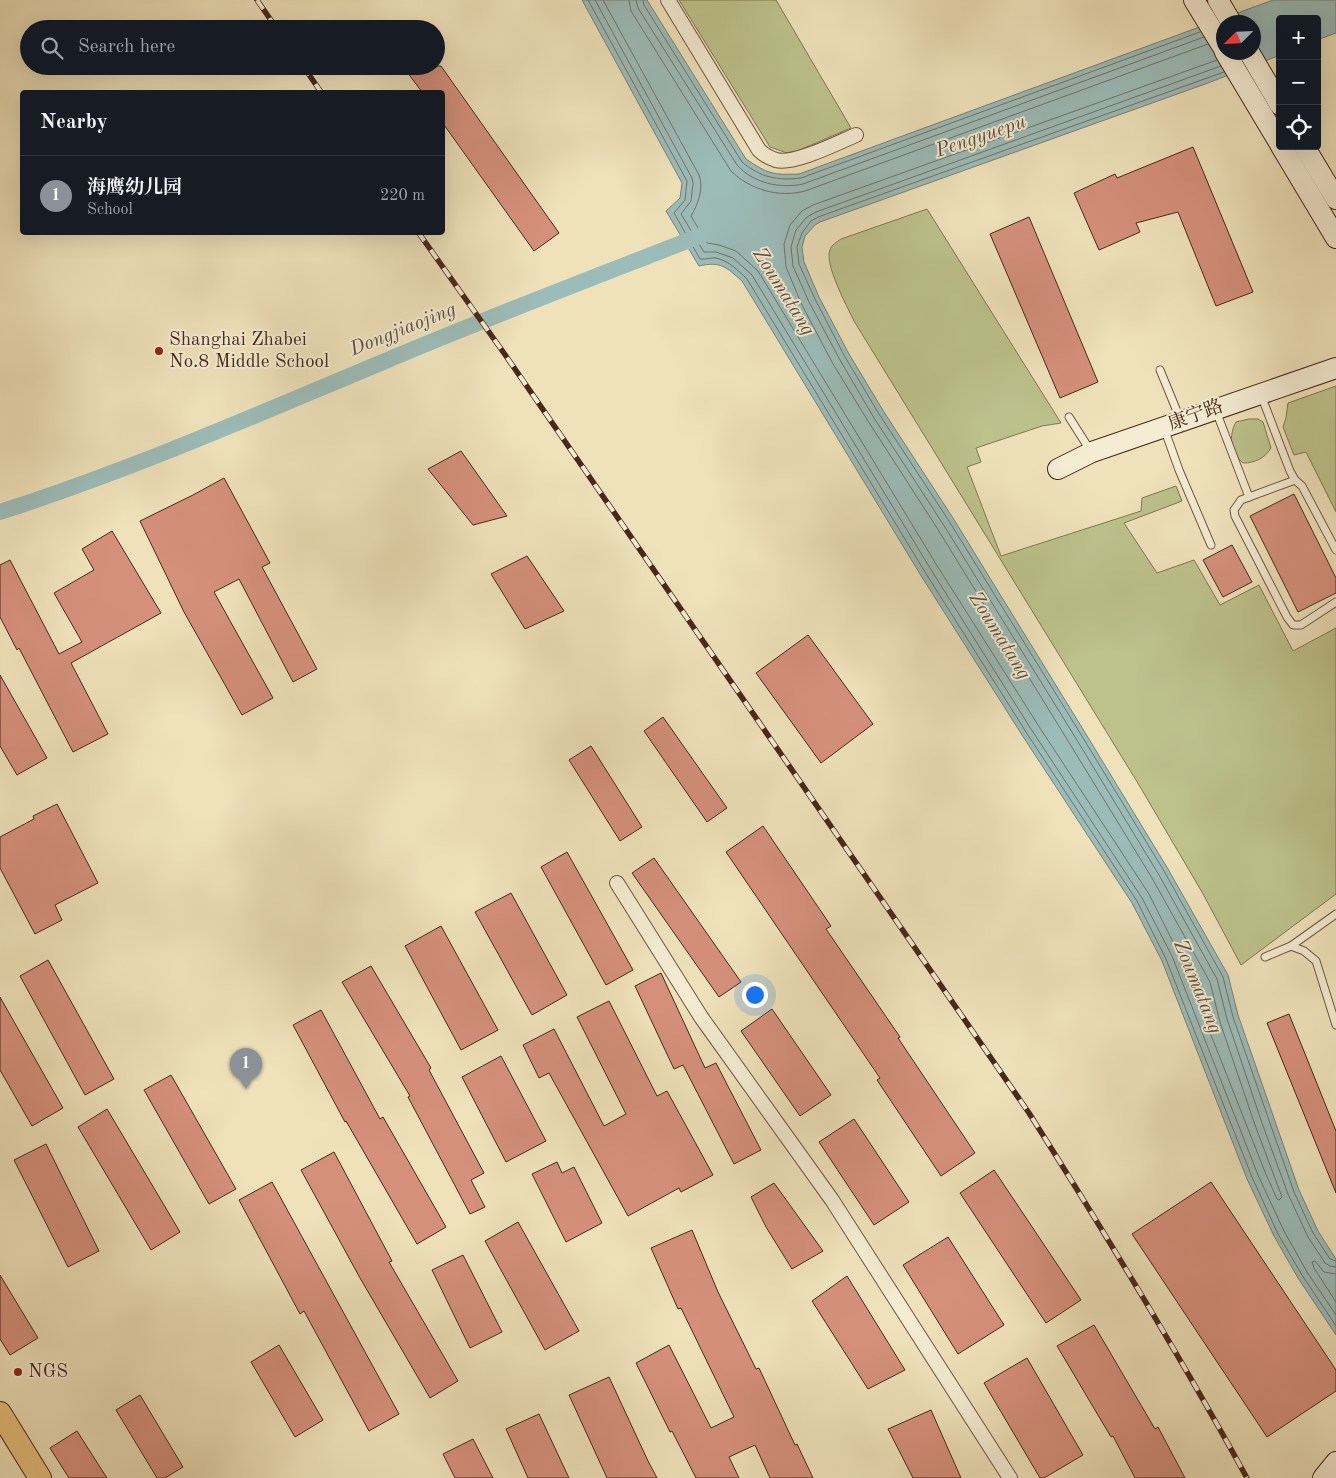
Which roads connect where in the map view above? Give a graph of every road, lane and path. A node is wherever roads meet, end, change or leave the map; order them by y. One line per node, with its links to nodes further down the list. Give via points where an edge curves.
1 (668, 0): 7 (street, via 759,150 767,157 778,161 795,160)
2 (1194, 0): 3 (main road)
3 (1216, 37)
4 (1230, 60): 8 (main road)
5 (1254, 60): 6 (main road)
6 (1276, 99)
7 (856, 135)
8 (1276, 138)
9 (1283, 150): 12 (main road)
10 (1306, 150): 11 (main road)
11 (1336, 199)
12 (1336, 238)
13 (1336, 368): 15 (main road, 康宁路)
14 (1160, 370): 18 (lane)
15 (1260, 394): 16 (main road, 康宁路); 21 (lane)
16 (1215, 409): 18 (main road, 康宁路); 22 (lane)
17 (1069, 417): 19 (lane)
18 (1172, 424): 19 (main road, 康宁路); 23 (lane, via 1179,470)
19 (1092, 452): 20 (main road, 康宁路)
20 (1058, 469)
21 (1295, 480): 22 (lane); 24 (lane, via 1302,486)
22 (1249, 497): 25 (lane, via 1237,504 1235,516 1293,625 1301,625)
23 (1211, 545)
24 (1336, 550)
25 (1336, 602)
26 (617, 884): 34 (street, via 702,1017 832,1200)
27 (1336, 914): 28 (lane)
28 (1291, 946): 29 (lane); 30 (lane, via 1316,961)
29 (1265, 957)
30 (1336, 1025)
31 (0, 1413): 33 (main road)
32 (1336, 1462): 35 (main road)
33 (40, 1478)
34 (1010, 1478)
35 (1323, 1478)

